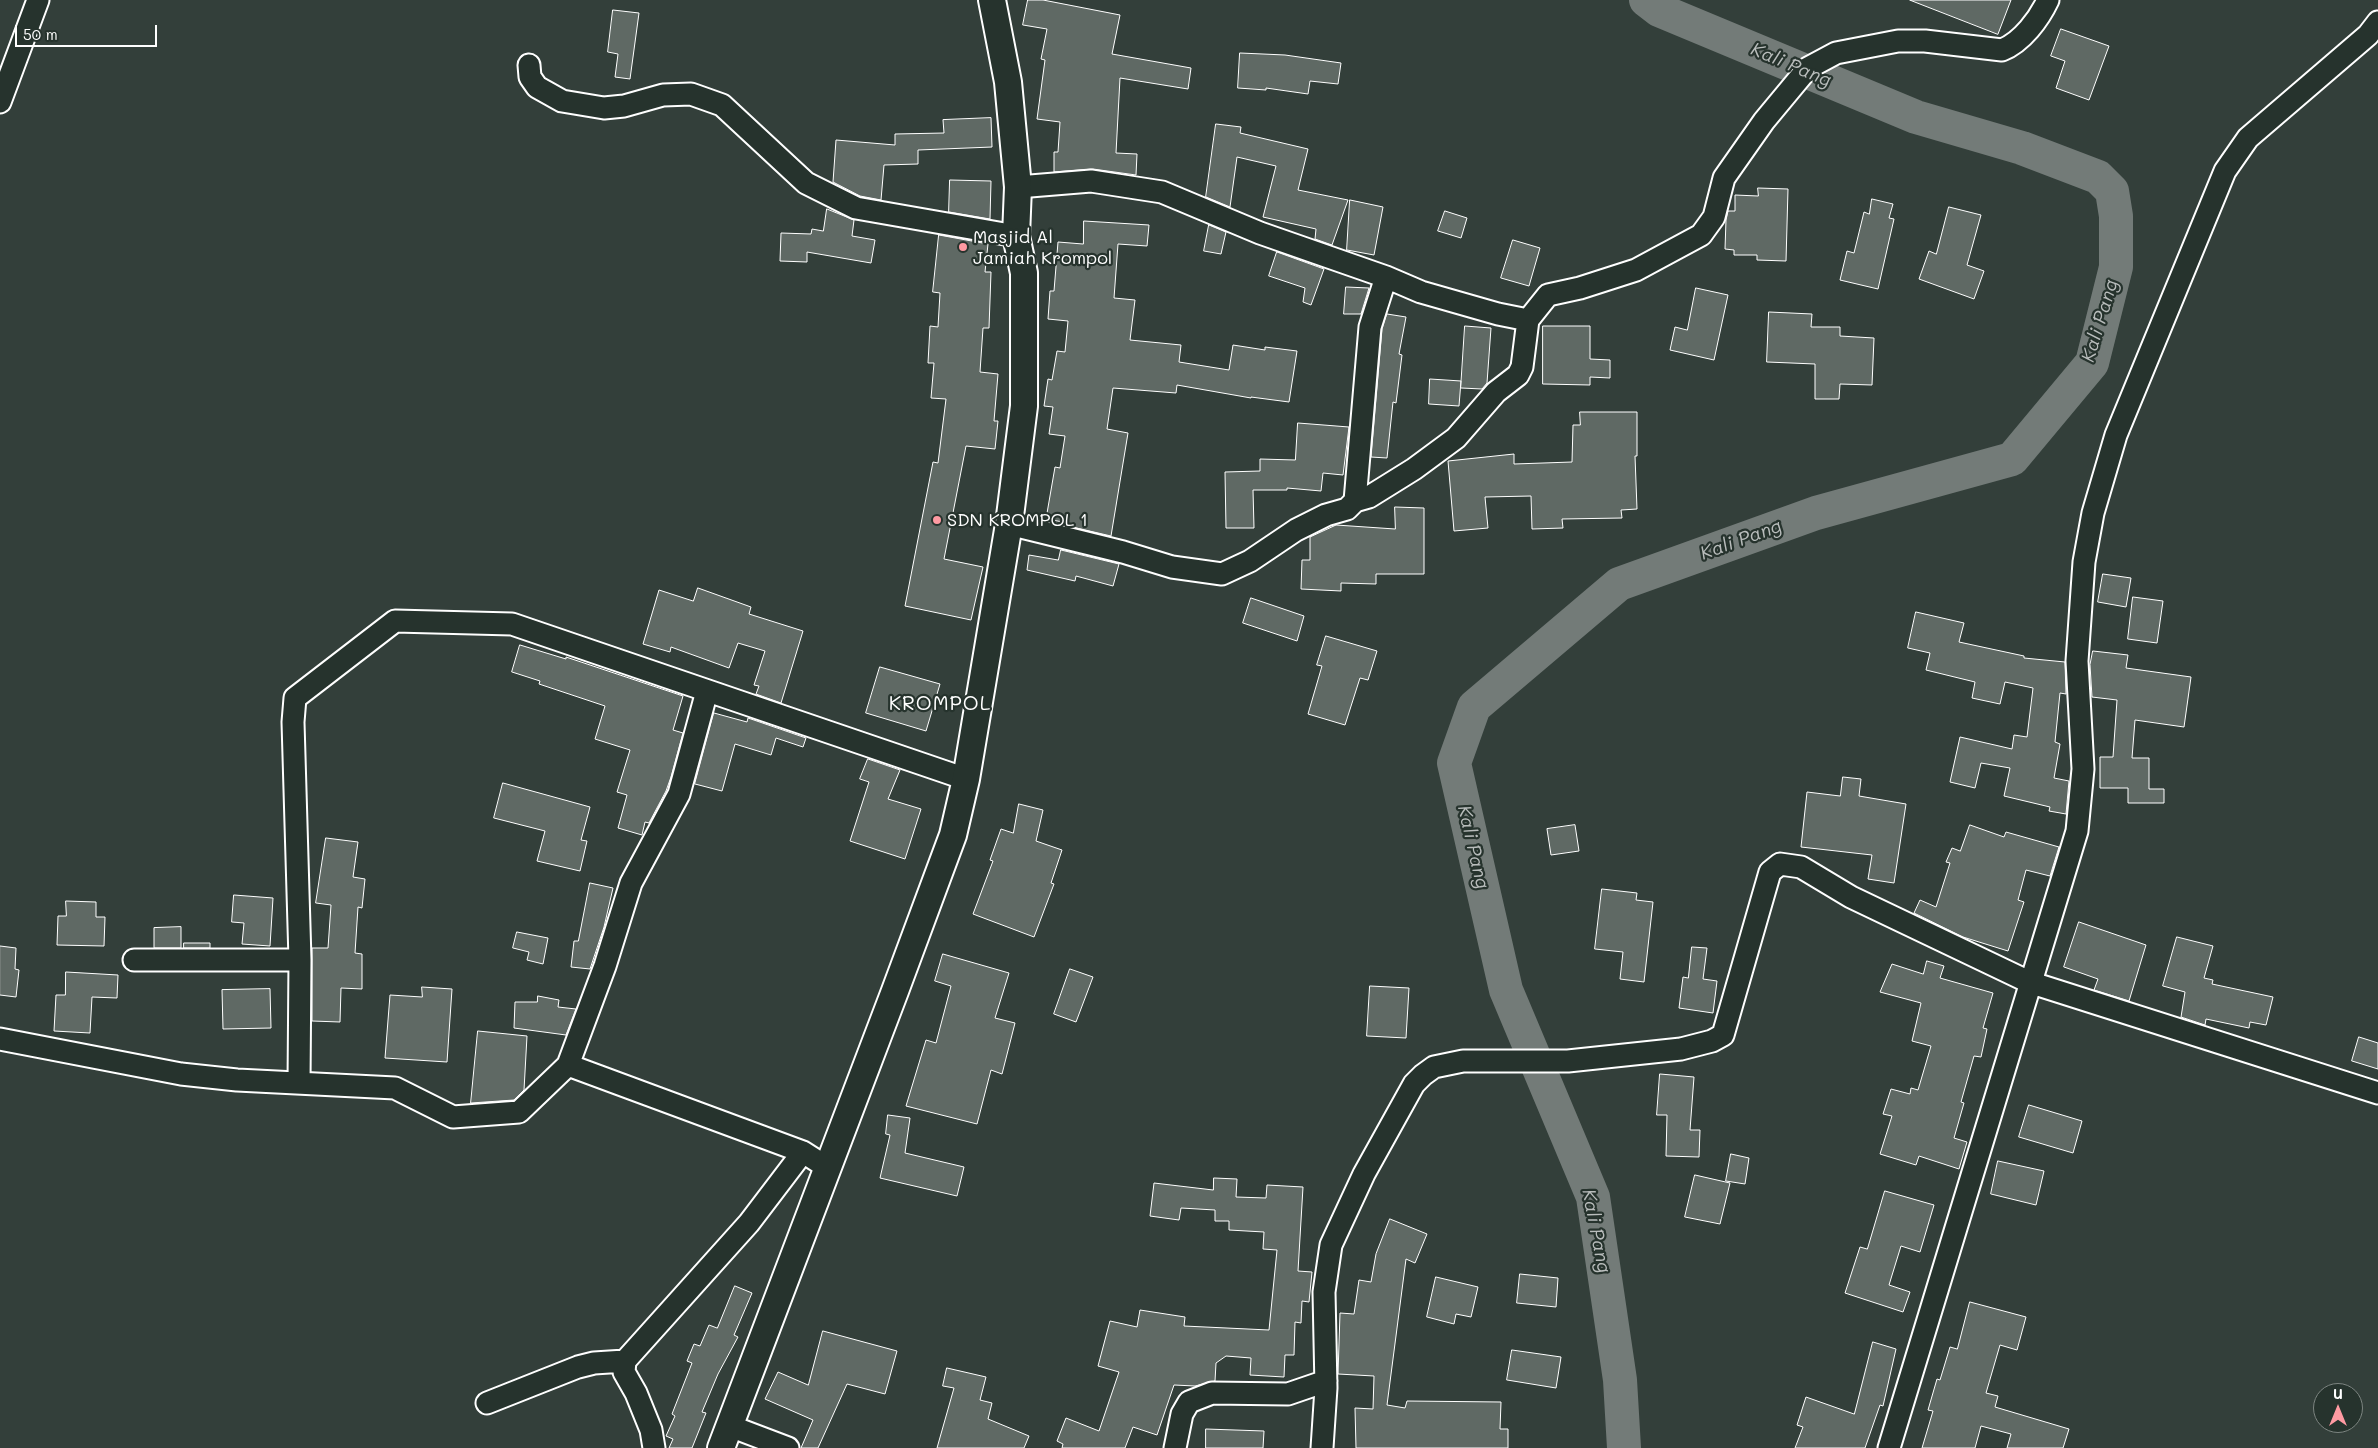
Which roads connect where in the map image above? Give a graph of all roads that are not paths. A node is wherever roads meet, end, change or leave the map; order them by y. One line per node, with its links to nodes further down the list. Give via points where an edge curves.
1 (38, 0): 6 (street)
2 (992, 0): 7 (street, via 1008,82)
3 (2048, 0): 10 (street, via 2025,32 2002,50 1898,42 1836,53 1808,68 1764,121 1724,178 1714,217 1701,235 1636,270 1548,295)
4 (2378, 22): 17 (street, via 2368,36 2248,138 2225,171 2116,435 2084,562 2077,661 2083,769 2077,831)
5 (529, 66): 8 (street, via 530,77 537,87 571,103 604,108 663,95 691,94 722,105 806,183 856,208)
6 (0, 102)
7 (1018, 187): 8 (street); 9 (street, via 1091,181 1162,192 1260,233)
8 (1016, 236): 12 (street, via 1024,273 1024,406)
9 (1386, 277): 10 (street, via 1421,292); 11 (street, via 1370,327)
10 (1528, 320): 11 (street, via 1522,367 1518,375 1496,392 1456,438 1414,469 1369,497)
11 (1355, 501): 12 (street, via 1347,509 1296,530 1250,561 1222,574 1172,567)
12 (1009, 524): 14 (street)
13 (707, 691): 14 (street); 16 (street, via 512,624 395,621 295,698); 19 (street, via 678,794 631,882 605,966)
14 (966, 779): 23 (street, via 953,834)
15 (134, 960): 16 (street)
16 (300, 960): 20 (street)
17 (2029, 982): 21 (street); 25 (street, via 1850,897 1801,867 1780,864 1770,872 1723,1035 1681,1049 1568,1061 1463,1061 1434,1067 1414,1084 1364,1174 1332,1245 1324,1292); 32 (street)
18 (0, 1039): 20 (street, via 181,1074)
19 (568, 1065): 20 (street, via 519,1112 453,1117 395,1088); 22 (street)
20 (299, 1083)
21 (2378, 1094)
22 (803, 1152): 23 (street); 24 (street, via 749,1223)
23 (828, 1168): 27 (street)
24 (625, 1361): 26 (street, via 578,1367); 28 (street, via 624,1372 651,1430)
25 (1326, 1381): 30 (street, via 1288,1394 1212,1393 1189,1402 1182,1414); 31 (street)
26 (487, 1404)
27 (726, 1437): 29 (street)
28 (654, 1448)
29 (788, 1448)
30 (1174, 1448)
31 (1322, 1448)
32 (1889, 1448)

